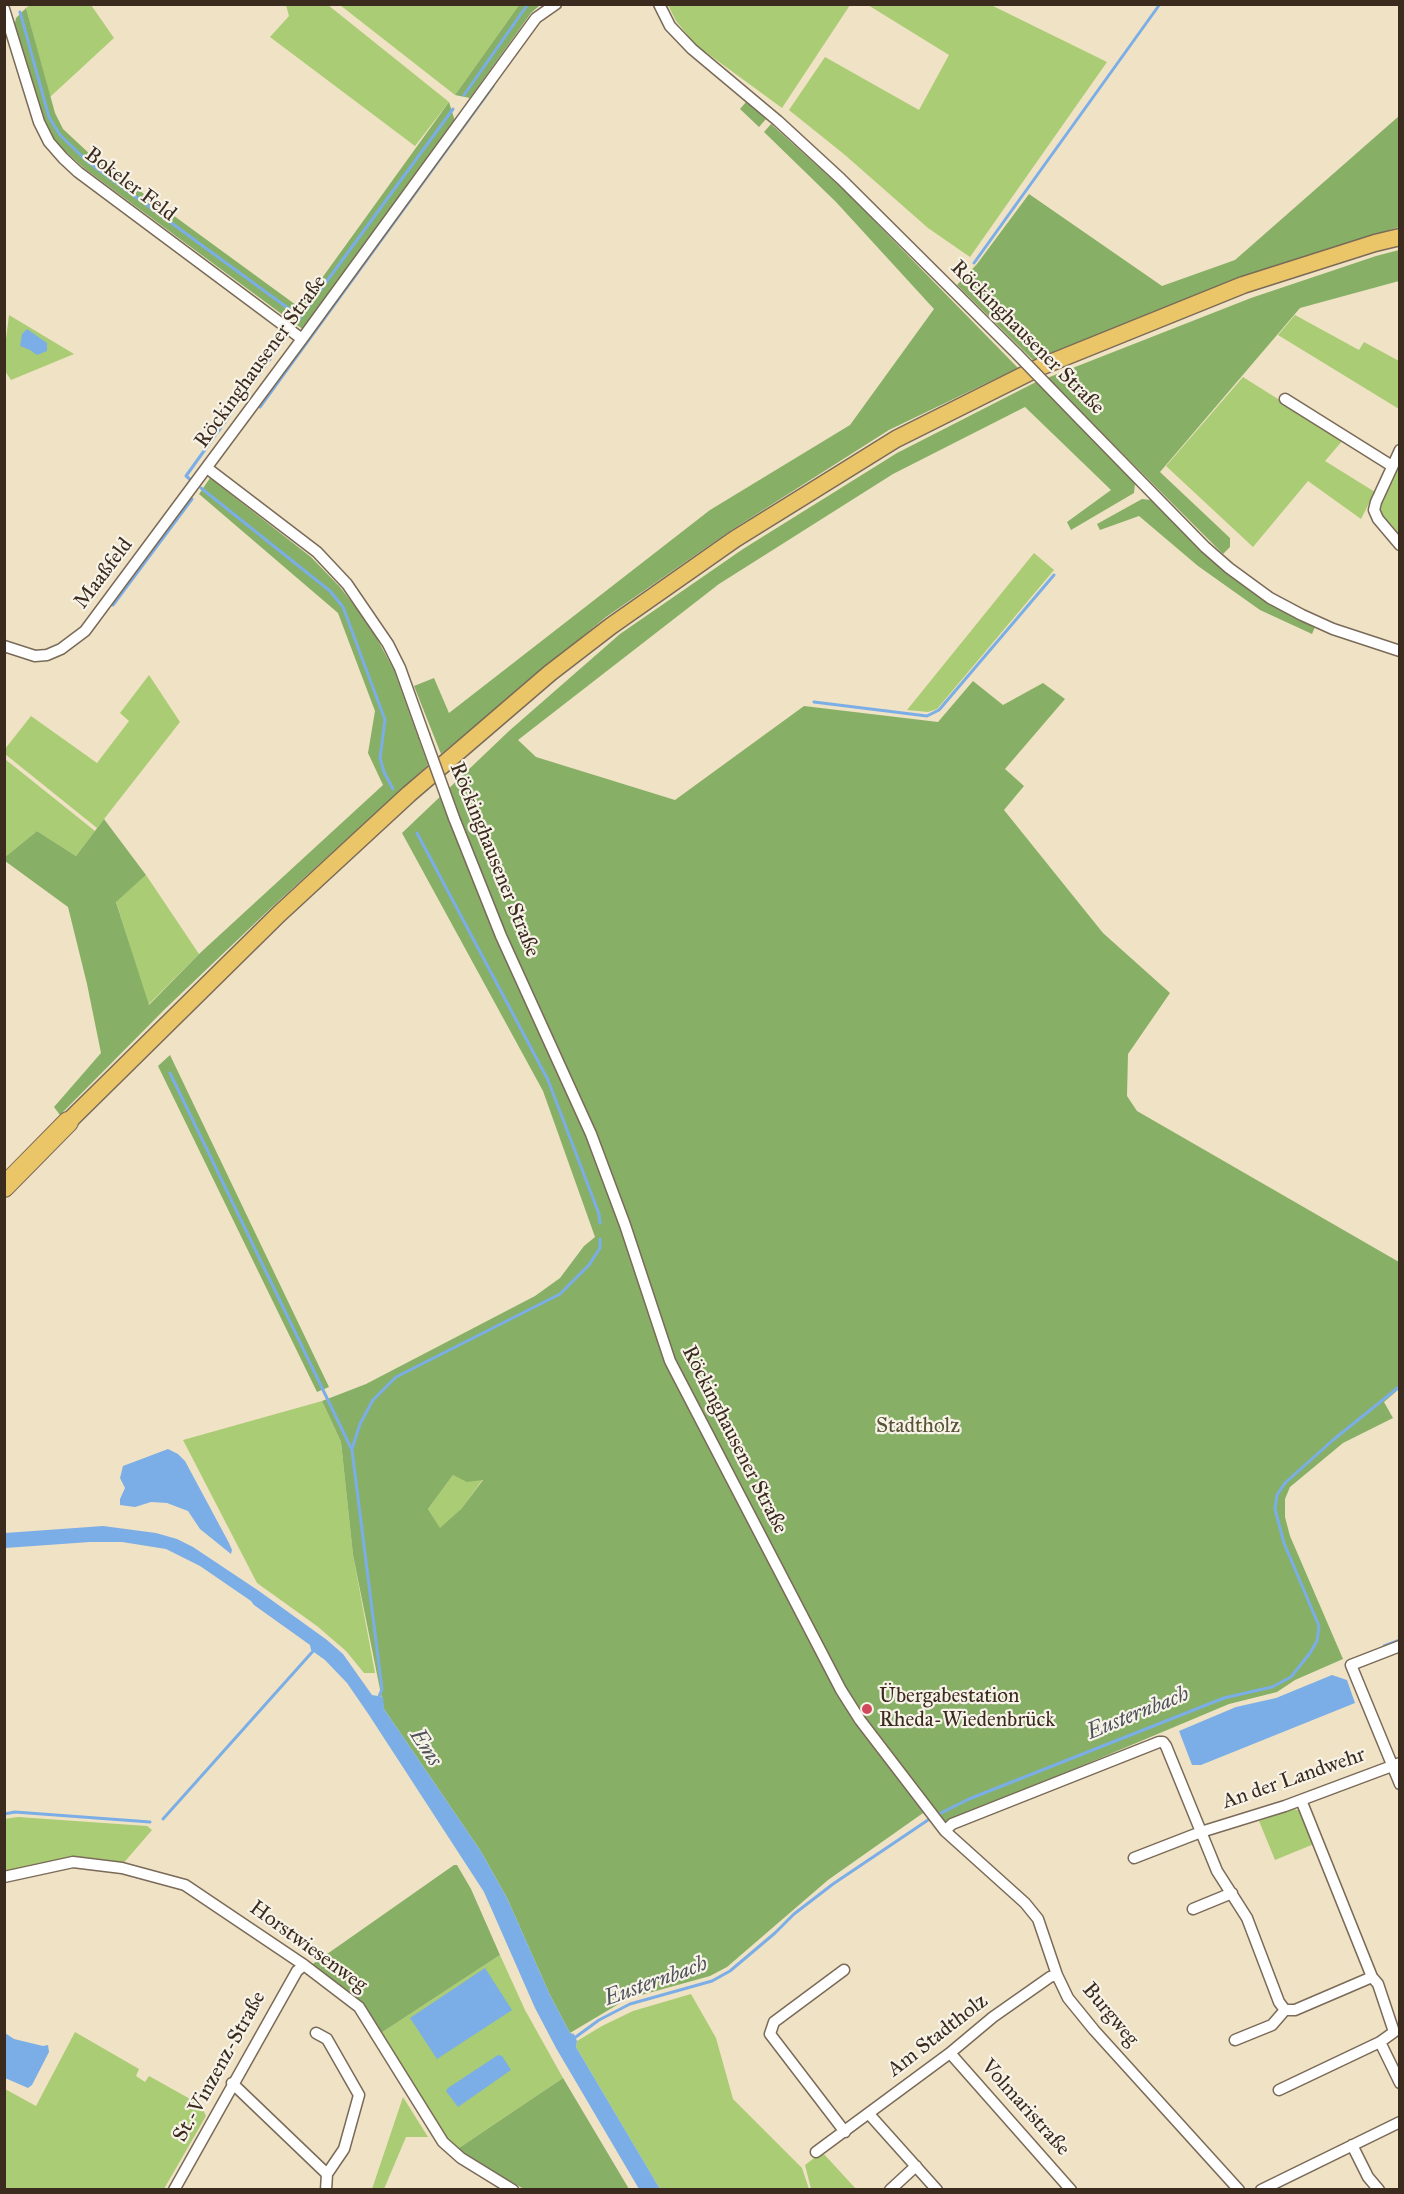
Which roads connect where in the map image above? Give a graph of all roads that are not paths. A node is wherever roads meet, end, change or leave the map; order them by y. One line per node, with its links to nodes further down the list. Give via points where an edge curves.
1 (556, 4): 5 (street, Röckinghausener Straße, via 536,18)
2 (659, 4): 12 (street, Röckinghausener Straße, bridge, via 670,26 692,49 842,179 1229,568 1270,598 1302,615)
3 (4, 9): 5 (street, Bokeler Feld, via 39,122 63,158)
4 (1400, 237): 13 (main road, via 1243,285 1040,367 896,439 735,539 576,653 418,786 279,914)
5 (303, 339): 9 (street, Röckinghausener Straße)
6 (1285, 399): 8 (street)
7 (1400, 450): 8 (street)
8 (1392, 466): 10 (street, via 1374,510)
9 (207, 468): 11 (street, Maaßfeld, via 85,631 47,655 35,656); 19 (street, Röckinghausener Straße, bridge, via 317,552 347,584 388,644 501,936 591,1134 670,1361 841,1690)
10 (1400, 545)
11 (4, 646)
12 (1400, 651)
13 (68, 1122): 14 (highway)
14 (8, 1185)
15 (1400, 1646): 16 (street, via 1351,1665)
16 (1396, 1764): 17 (street); 18 (street, An der Landwehr)
17 (1400, 1784)
18 (1301, 1800): 20 (street, An der Landwehr); 28 (street)
19 (942, 1827): 20 (street, An der Landwehr, via 1163,1742); 27 (street, Burgweg, via 1038,1918)
20 (1201, 1832): 21 (street, An der Landwehr); 23 (street, via 1217,1871)
21 (1134, 1858)
22 (4, 1877): 25 (street, Horstwiesenweg, via 73,1862 168,1879 185,1885)
23 (1232, 1893): 24 (street); 29 (street, via 1247,1918)
24 (1193, 1909)
25 (304, 1965): 35 (street, St.-Vinzenz-Straße); 46 (street, Horstwiesenweg, via 359,2007 451,2151)
26 (844, 1970): 39 (street, via 774,2022 770,2034)
27 (1057, 1975): 33 (street, Am Stadtholz, via 993,2017); 50 (street, Burgweg, via 1068,1998 1094,2030)
28 (1372, 1977): 29 (street, via 1295,2010); 32 (street, via 1394,2032)
29 (1285, 2010): 31 (street, via 1272,2025)
30 (316, 2033): 43 (street, via 327,2039 359,2096 344,2149)
31 (1235, 2040)
32 (1380, 2042): 34 (street); 36 (street)
33 (950, 2053): 37 (street, Am Stadtholz); 49 (street, Volmaristraße)
34 (1400, 2082)
35 (232, 2083): 43 (street); 44 (street, St.-Vinzenz-Straße)
36 (1279, 2090)
37 (869, 2114): 39 (street, Am Stadtholz); 42 (street)
38 (1400, 2122): 40 (street)
39 (844, 2132): 41 (street, Am Stadtholz)
40 (1352, 2145): 51 (street); 52 (street)
41 (816, 2152)
42 (916, 2166): 47 (street); 48 (street)
43 (327, 2174): 45 (street)
44 (174, 2190)
45 (326, 2190)
46 (513, 2190)
47 (890, 2190)
48 (937, 2190)
49 (1071, 2190)
50 (1239, 2190)
51 (1261, 2190)
52 (1379, 2190)

